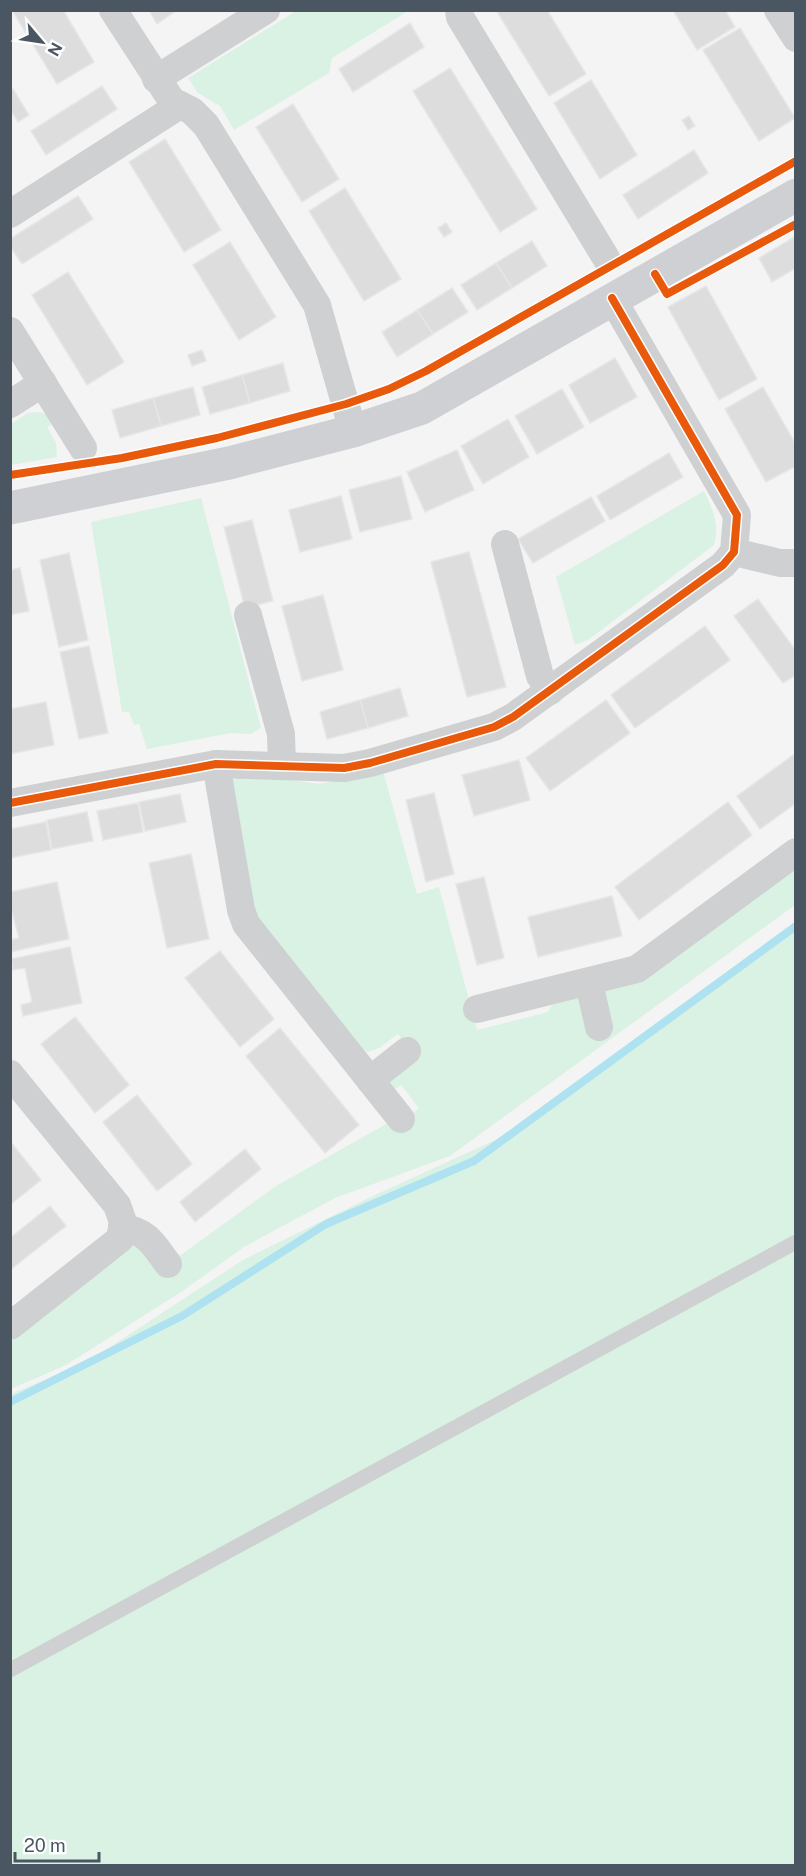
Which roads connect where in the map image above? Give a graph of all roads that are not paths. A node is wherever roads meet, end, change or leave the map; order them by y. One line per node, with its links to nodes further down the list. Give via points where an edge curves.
1 (113, 10): 6 (street)
2 (266, 10): 6 (street)
3 (459, 10): 10 (street)
4 (778, 10): 5 (street)
5 (795, 38)
6 (156, 79): 7 (street, via 172,101)
7 (180, 105): 9 (street); 15 (street, via 206,125 317,305)
8 (795, 195): 11 (street)
9 (10, 214)
10 (606, 258)
11 (612, 298): 15 (street, via 422,408); 19 (street, via 729,496 738,515)
12 (10, 331): 13 (street)
13 (43, 383): 14 (street); 16 (street)
14 (10, 404)
15 (353, 431): 17 (street, via 219,465)
16 (82, 448)
17 (10, 508)
18 (505, 544): 22 (street, via 540,676)
19 (734, 552): 20 (street); 22 (street, via 723,565)
20 (795, 565)
21 (248, 615): 24 (street, via 281,734)
22 (550, 690): 24 (street, via 494,727 385,759 344,768)
23 (216, 764): 24 (street); 25 (street); 32 (street, via 246,924)
24 (282, 766)
25 (10, 803)
26 (795, 852): 27 (street, via 638,969)
27 (589, 982): 28 (street); 29 (street)
28 (477, 1009)
29 (598, 1026)
30 (407, 1051): 32 (street)
31 (10, 1074): 34 (street, via 117,1204)
32 (370, 1080): 33 (street)
33 (401, 1119)
34 (122, 1227): 36 (street, via 141,1232); 37 (street, via 120,1239)
35 (795, 1242): 38 (lane)
36 (168, 1264)
37 (10, 1326)
38 (10, 1670)

